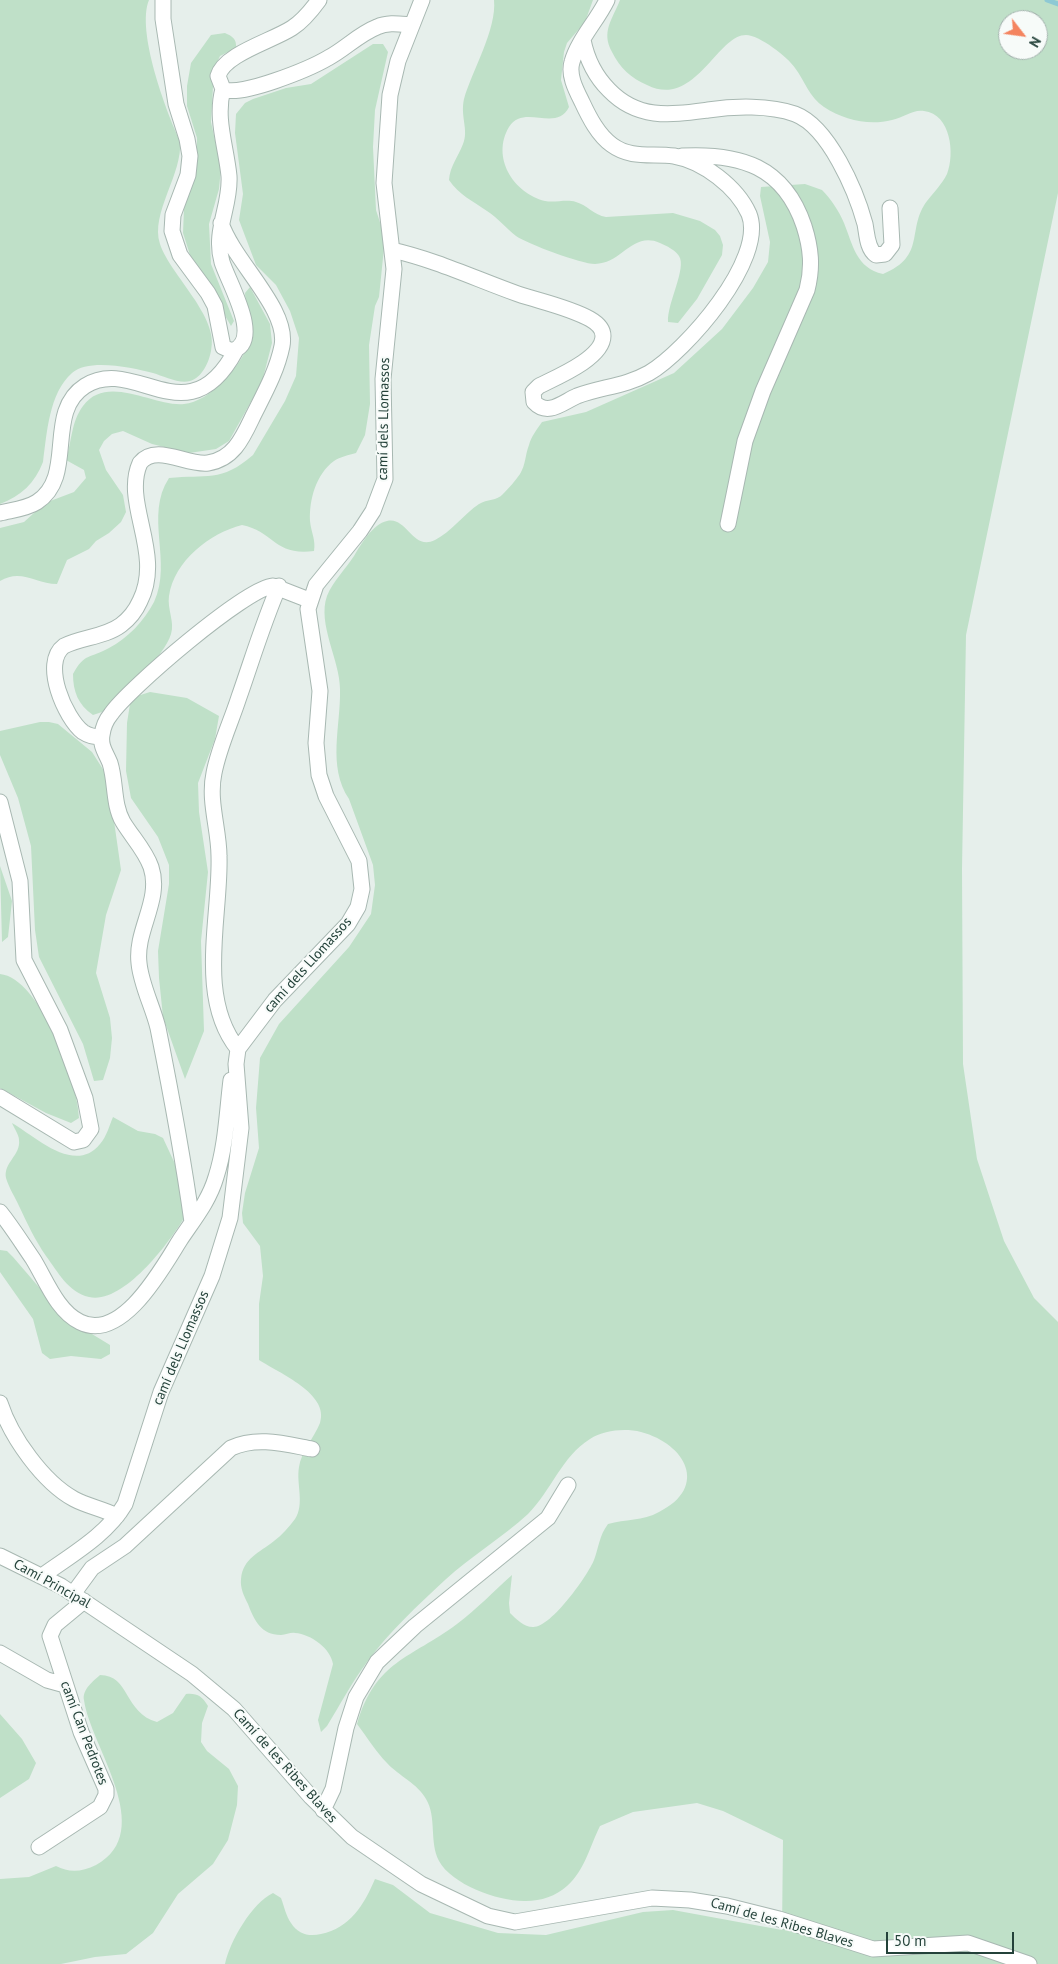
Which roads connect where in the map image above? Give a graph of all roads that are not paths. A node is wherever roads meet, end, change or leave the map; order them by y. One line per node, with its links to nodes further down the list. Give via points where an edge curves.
1 (163, 0): 12 (street, via 176,104 190,156 172,231 180,255 215,306 223,346 227,350)
2 (319, 0): 7 (street, via 308,15 290,29 224,64 218,76)
3 (422, 0): 5 (street, camí dels Llomassos)
4 (608, 0): 6 (street)
5 (411, 25): 7 (street, via 392,23 376,27 329,58 301,71 240,90); 11 (street, camí dels Llomassos, via 390,95 384,183)
6 (583, 40): 8 (street, via 572,62 572,76 586,109 604,137 613,146 632,154); 9 (street, via 590,66 598,78 616,97 635,110 666,115 717,109 758,109 785,111 804,119 830,147 842,167 862,216 870,249 876,255 885,254 892,245)
7 (223, 89): 10 (street, via 220,116 229,183)
8 (673, 156): 11 (street, via 712,173 729,186 745,206 752,232 743,265 694,332 657,368 626,383 578,396 553,408 537,406 533,392 595,354 603,338 597,323 417,256); 14 (street, via 708,156 742,162 771,174 796,205 811,256 807,290 744,441)
9 (890, 208)
10 (221, 224): 12 (street, via 219,249 246,328 243,342); 17 (street, via 236,255 277,313 282,346 250,424 231,453 208,463 157,454 140,463 137,496 148,557 148,577 143,594 133,613 122,624 64,646 57,653 54,665 58,688 76,723 88,735)
11 (392, 250): 16 (street, camí dels Llomassos, via 394,282 383,379 385,479 373,511 320,578)
12 (236, 350): 13 (street, via 215,378 196,390 169,391 106,380 92,382 81,389 64,419 58,466 48,491 36,503)
13 (0, 512)
14 (728, 524)
15 (279, 586): 16 (street); 17 (street, via 268,586 251,595 180,648 117,706); 19 (street, via 213,775 212,798 220,865 214,977 223,1019)
16 (310, 600): 19 (street, camí dels Llomassos, via 309,618 320,691 316,750 319,775 326,796 359,861 362,890 358,907 348,924 275,1000)
17 (101, 737): 22 (street, via 111,768 120,817 146,856 155,882 141,938 139,965 152,1005 171,1091)
18 (0, 802): 20 (street, via 20,881 24,960 60,1030 85,1098 91,1129 83,1140 74,1142)
19 (237, 1056): 22 (street, via 231,1077 219,1169 205,1202); 26 (street, camí dels Llomassos, via 241,1128 229,1225 212,1276 159,1398 130,1491)
20 (0, 1097)
21 (0, 1212): 22 (street, via 63,1308 78,1321 91,1325 110,1322 144,1295)
22 (192, 1222)
23 (0, 1403): 26 (street, via 14,1433 50,1481 75,1500)
24 (312, 1449): 29 (street, via 262,1441 231,1448 125,1546 92,1568)
25 (568, 1485): 33 (street, via 548,1518 415,1626 377,1662 356,1697 333,1789)
26 (117, 1516): 28 (street, camí dels Llomassos)
27 (0, 1556): 28 (street, Camí Principal)
28 (42, 1576): 29 (street, Camí Principal)
29 (78, 1597): 30 (street, Camí Principal); 32 (street, camí Can Pedrotes, via 50,1636)
30 (103, 1613): 33 (street, Camí de les Ribes Blaves, via 192,1674 234,1709)
31 (0, 1653): 32 (street, via 47,1680)
32 (65, 1685): 34 (street, camí Can Pedrotes, via 106,1795 100,1808)
33 (323, 1810): 35 (street, Camí de les Ribes Blaves, via 371,1851 421,1884 470,1909 507,1921 652,1898 690,1900 779,1919 873,1949 968,1944)
34 (39, 1847)
35 (1029, 1964)

